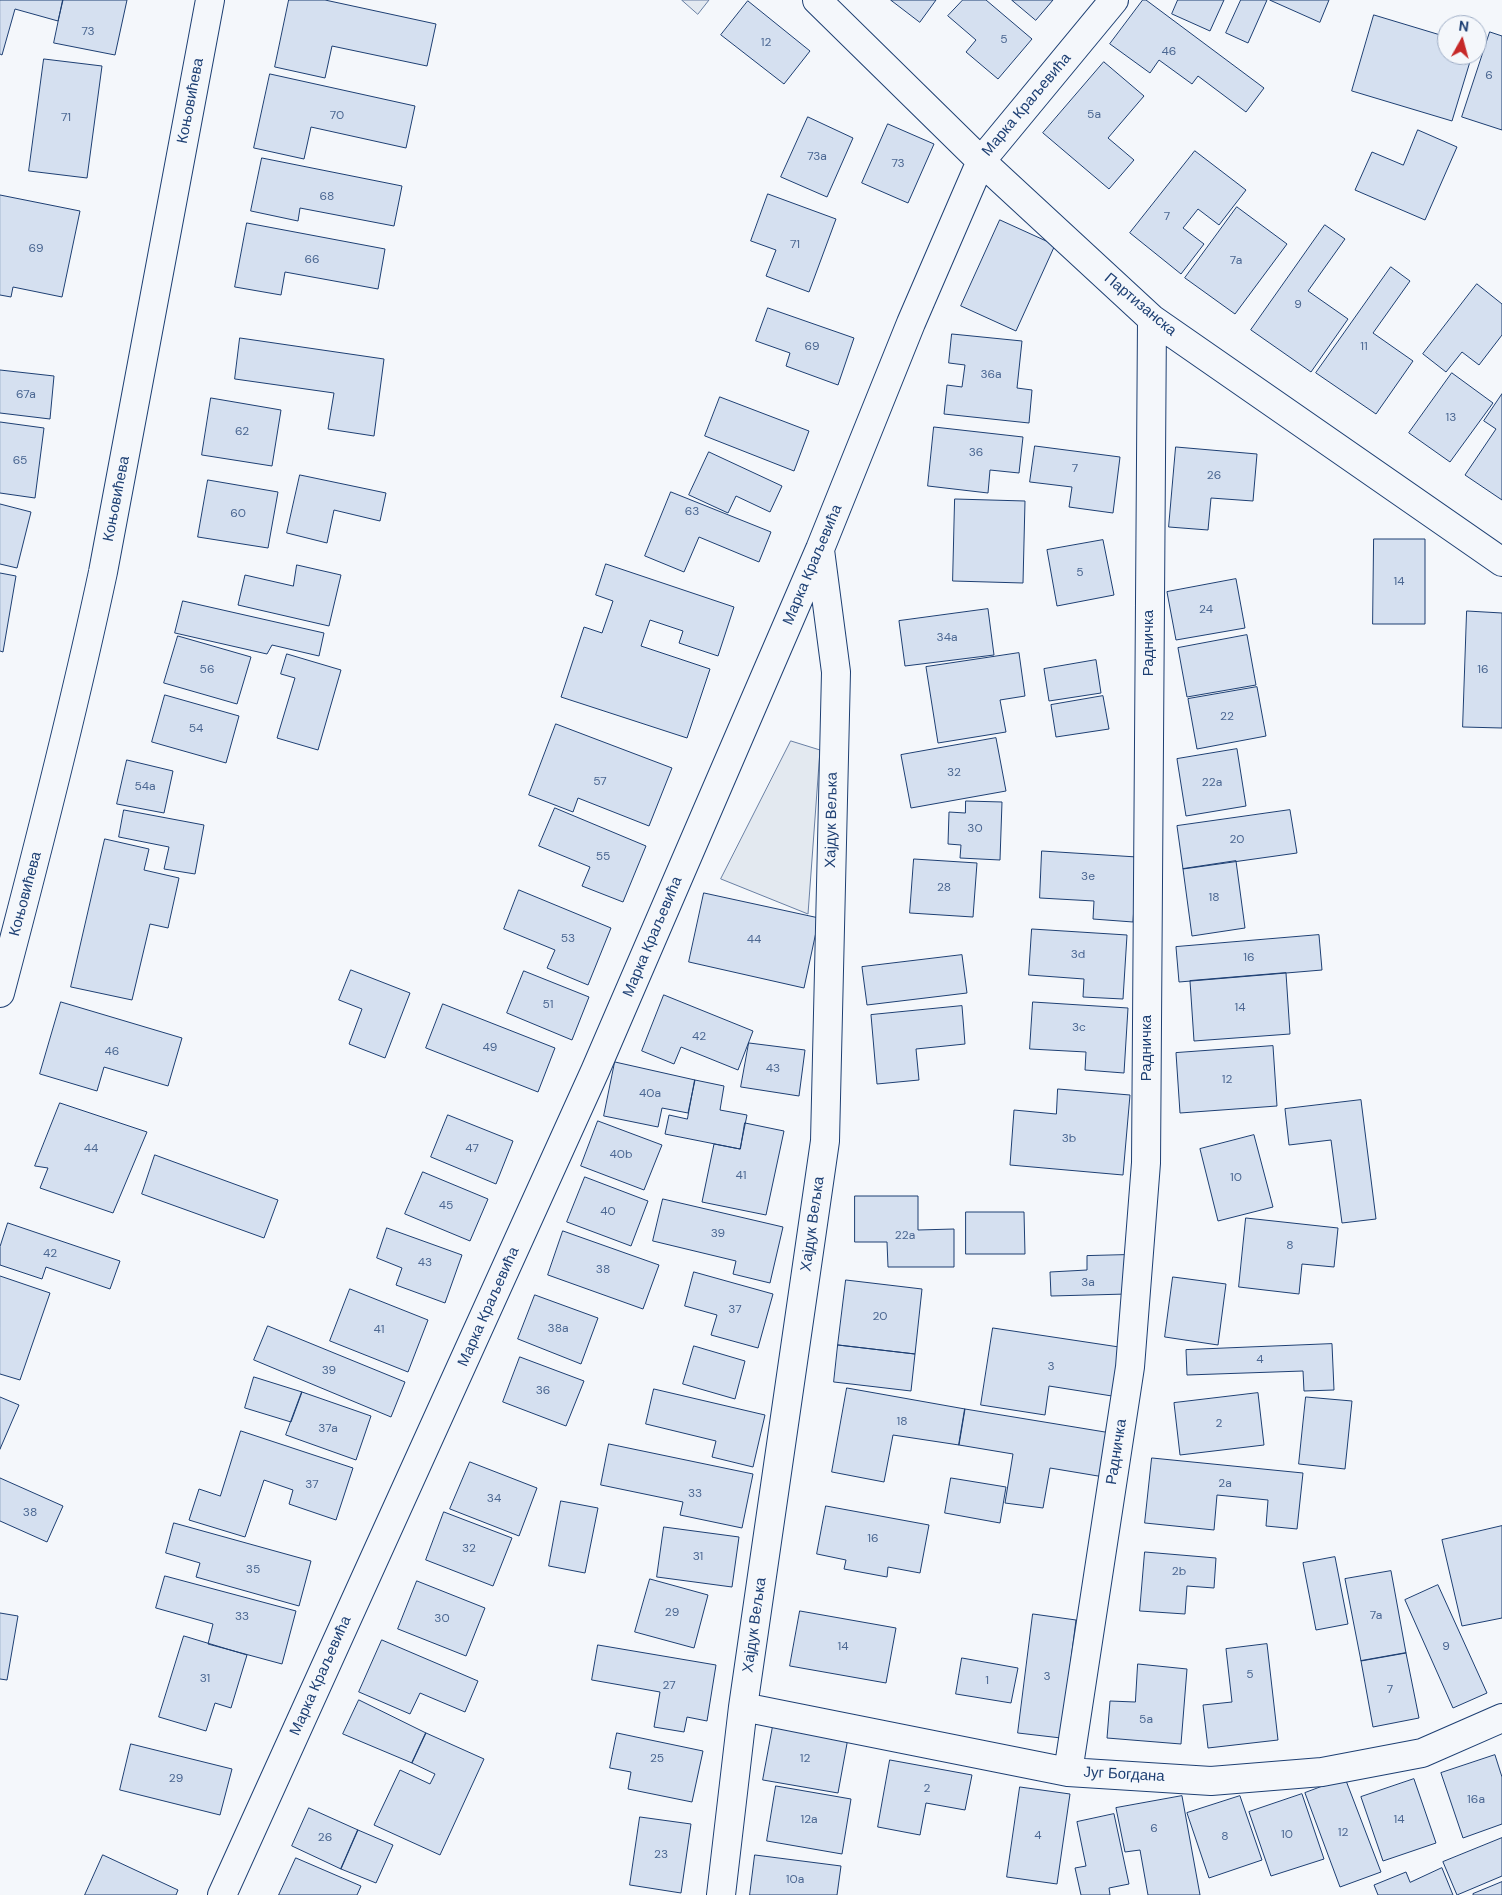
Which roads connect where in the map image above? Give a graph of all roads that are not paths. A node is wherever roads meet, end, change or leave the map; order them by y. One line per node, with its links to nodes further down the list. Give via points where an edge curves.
1 (210, 0): 8 (street, Коњовићева, via 103,572 62,756)
2 (817, 0): 4 (street, Партизанска)
3 (1114, 0): 4 (street, Марка Краљевића)
4 (981, 161): 5 (street, Партизанска); 6 (street, Марка Краљевића)
5 (1152, 319): 7 (street, Партизанска); 11 (street, Радничка, via 1146,1163 1130,1367)
6 (820, 549): 9 (street, Хајдук Вељка, via 836,672 825,1141); 12 (street, Марка Краљевића, via 591,1080)
7 (1502, 562)
8 (0, 993)
9 (744, 1707): 11 (street, Југ Богдана); 13 (street, Хајдук Вељка)
10 (1502, 1718): 11 (street, Југ Богдана, via 1422,1753 1322,1772 1211,1781)
11 (1068, 1772)
12 (222, 1895)
13 (721, 1895)

